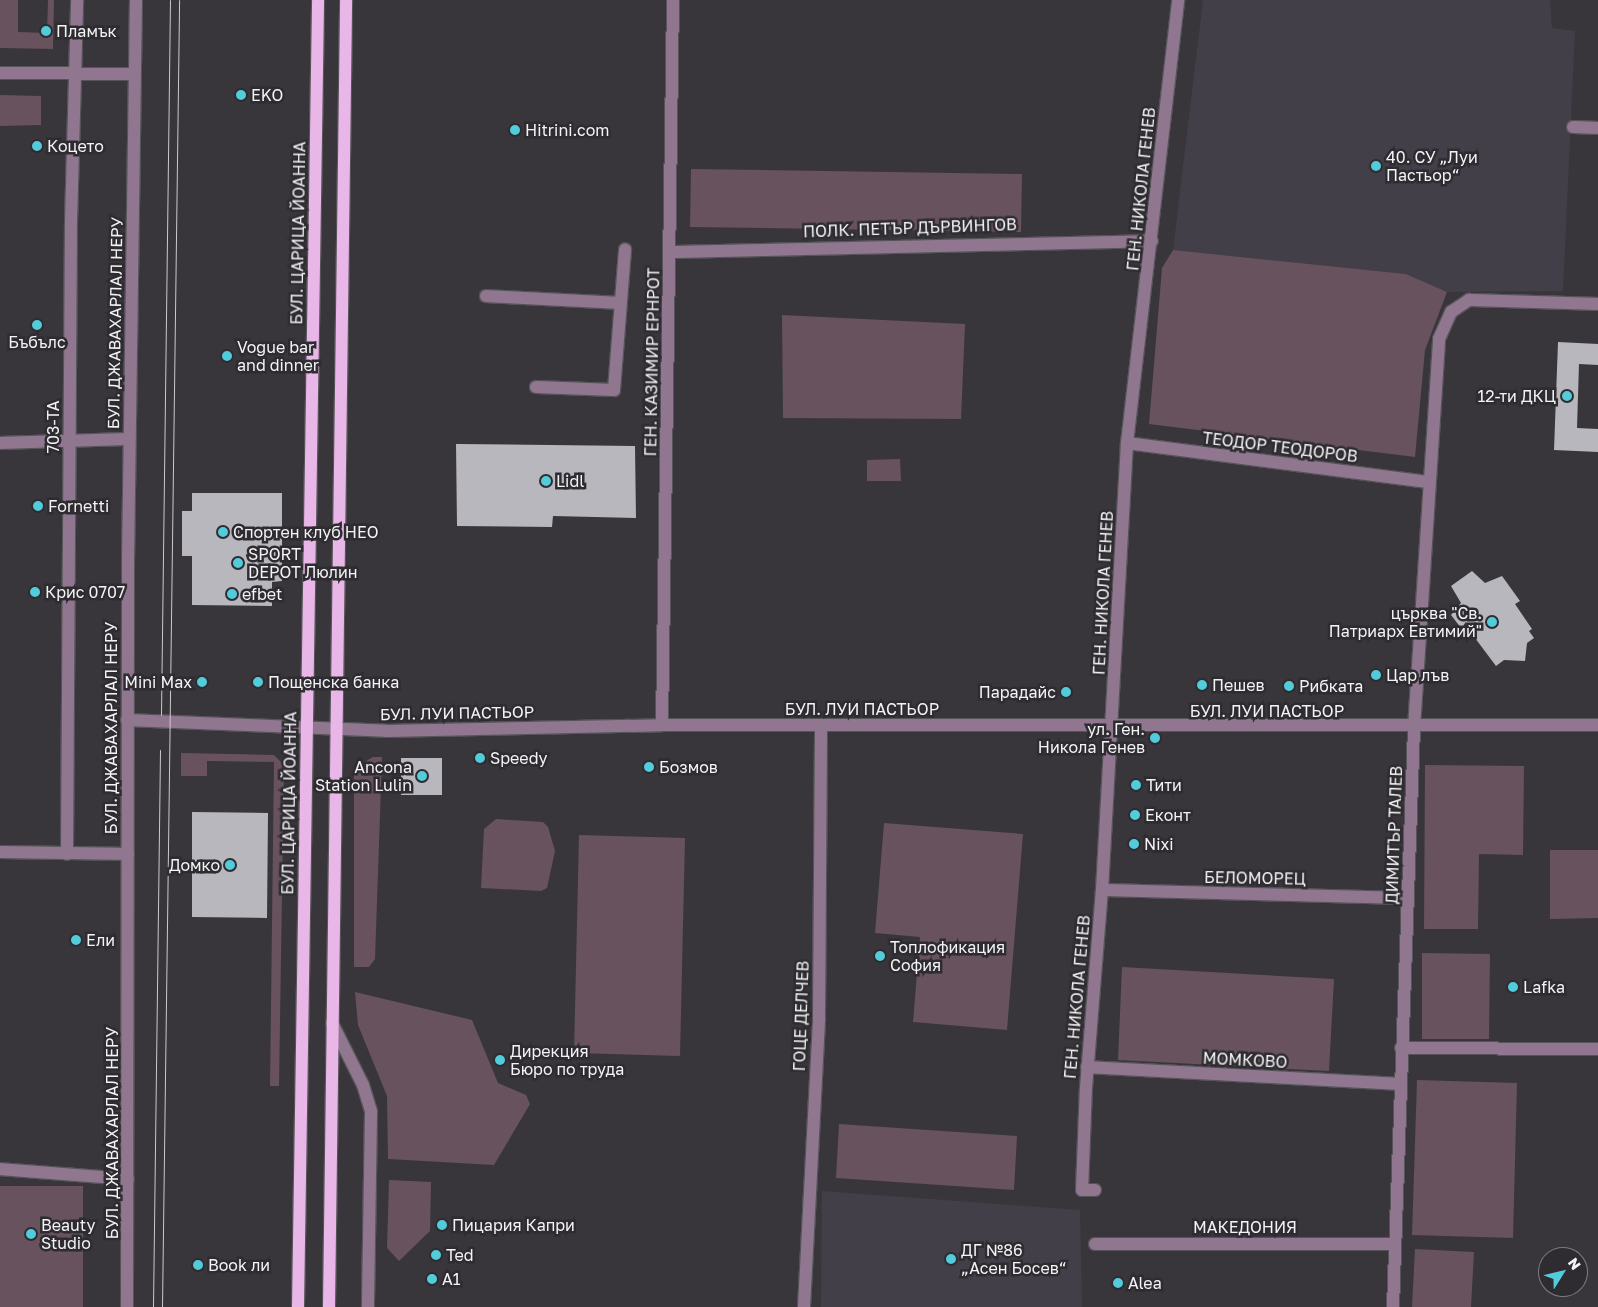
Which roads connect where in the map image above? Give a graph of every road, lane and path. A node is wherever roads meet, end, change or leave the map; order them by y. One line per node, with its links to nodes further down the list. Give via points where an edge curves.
1 (77, 0): 8 (street, 703-ТА)
2 (136, 0): 9 (street, БУЛ. ДЖАВАХАРЛАЛ НЕРУ)
3 (318, 0): 29 (main road, БУЛ. ЦАРИЦА ЙОАННА)
4 (346, 0): 31 (main road)
5 (673, 0): 14 (street, ГЕН. КАЗИМИР ЕРНРОТ)
6 (1178, 0): 12 (street, ГЕН. НИКОЛА ГЕНЕВ)
7 (0, 73): 8 (street)
8 (74, 74): 9 (street); 20 (street, 703-ТА)
9 (135, 74): 19 (street, БУЛ. ДЖАВАХАРЛАЛ НЕРУ)
10 (1573, 127): 11 (street)
11 (1598, 128)
12 (1152, 241): 14 (street, ПОЛК. ПЕТЪР ДЪРВИНГОВ); 22 (street, ГЕН. НИКОЛА ГЕНЕВ)
13 (625, 249): 16 (street)
14 (670, 252): 25 (street, ГЕН. КАЗИМИР ЕРНРОТ)
15 (486, 296): 16 (street)
16 (620, 303): 18 (street, via 614,390)
17 (1598, 304): 23 (street, ДИМИТЪР ТАЛЕВ, via 1469,300 1451,312 1444,325 1436,364)
18 (536, 387)
19 (129, 439): 20 (street); 24 (street, БУЛ. ДЖАВАХАРЛАЛ НЕРУ)
20 (69, 440): 21 (street); 33 (street, 703-ТА)
21 (0, 443)
22 (1127, 443): 23 (street, ТЕОДОР ТЕОДОРОВ); 28 (street, ГЕН. НИКОЛА ГЕНЕВ)
23 (1429, 482): 30 (street, ДИМИТЪР ТАЛЕВ)
24 (127, 720): 29 (street, БУЛ. ЛУИ ПАСТЬОР); 34 (street, БУЛ. ДЖАВАХАРЛАЛ НЕРУ)
25 (662, 725): 26 (street, БУЛ. ЛУИ ПАСТЬОР); 31 (street, БУЛ. ЛУИ ПАСТЬОР)
26 (821, 725): 28 (street, БУЛ. ЛУИ ПАСТЬОР); 51 (street, ГОЦЕ ДЕЛЧЕВ, via 819,1018)
27 (1598, 725): 30 (street, БУЛ. ЛУИ ПАСТЬОР)
28 (1112, 726): 30 (street, БУЛ. ЛУИ ПАСТЬОР); 35 (street, ГЕН. НИКОЛА ГЕНЕВ)
29 (307, 728): 31 (street, БУЛ. ЛУИ ПАСТЬОР); 48 (main road, БУЛ. ЦАРИЦА ЙОАННА)
30 (1414, 728): 36 (street, ДИМИТЪР ТАЛЕВ)
31 (336, 729): 37 (main road)
32 (0, 852): 33 (street)
33 (67, 854): 34 (street)
34 (128, 854): 43 (street, БУЛ. ДЖАВАХАРЛАЛ НЕРУ)
35 (1102, 890): 36 (street, БЕЛОМОРЕЦ); 40 (street, ГЕН. НИКОЛА ГЕНЕВ)
36 (1407, 898): 38 (street, ДИМИТЪР ТАЛЕВ)
37 (332, 1023): 49 (main road); 50 (street, via 363,1085 371,1112)
38 (1401, 1048): 39 (street); 41 (street, ДИМИТЪР ТАЛЕВ)
39 (1598, 1049)
40 (1087, 1067): 41 (street, МОМКОВО); 44 (street, ГЕН. НИКОЛА ГЕНЕВ)
41 (1400, 1084): 46 (street, ДИМИТЪР ТАЛЕВ)
42 (0, 1169): 43 (street)
43 (128, 1180): 47 (street, БУЛ. ДЖАВАХАРЛАЛ НЕРУ)
44 (1088, 1190)
45 (1095, 1244): 46 (street, МАКЕДОНИЯ)
46 (1395, 1244): 52 (street, ДИМИТЪР ТАЛЕВ)
47 (127, 1307)
48 (298, 1307)
49 (329, 1307)
50 (368, 1307)
51 (804, 1307)
52 (1393, 1307)

